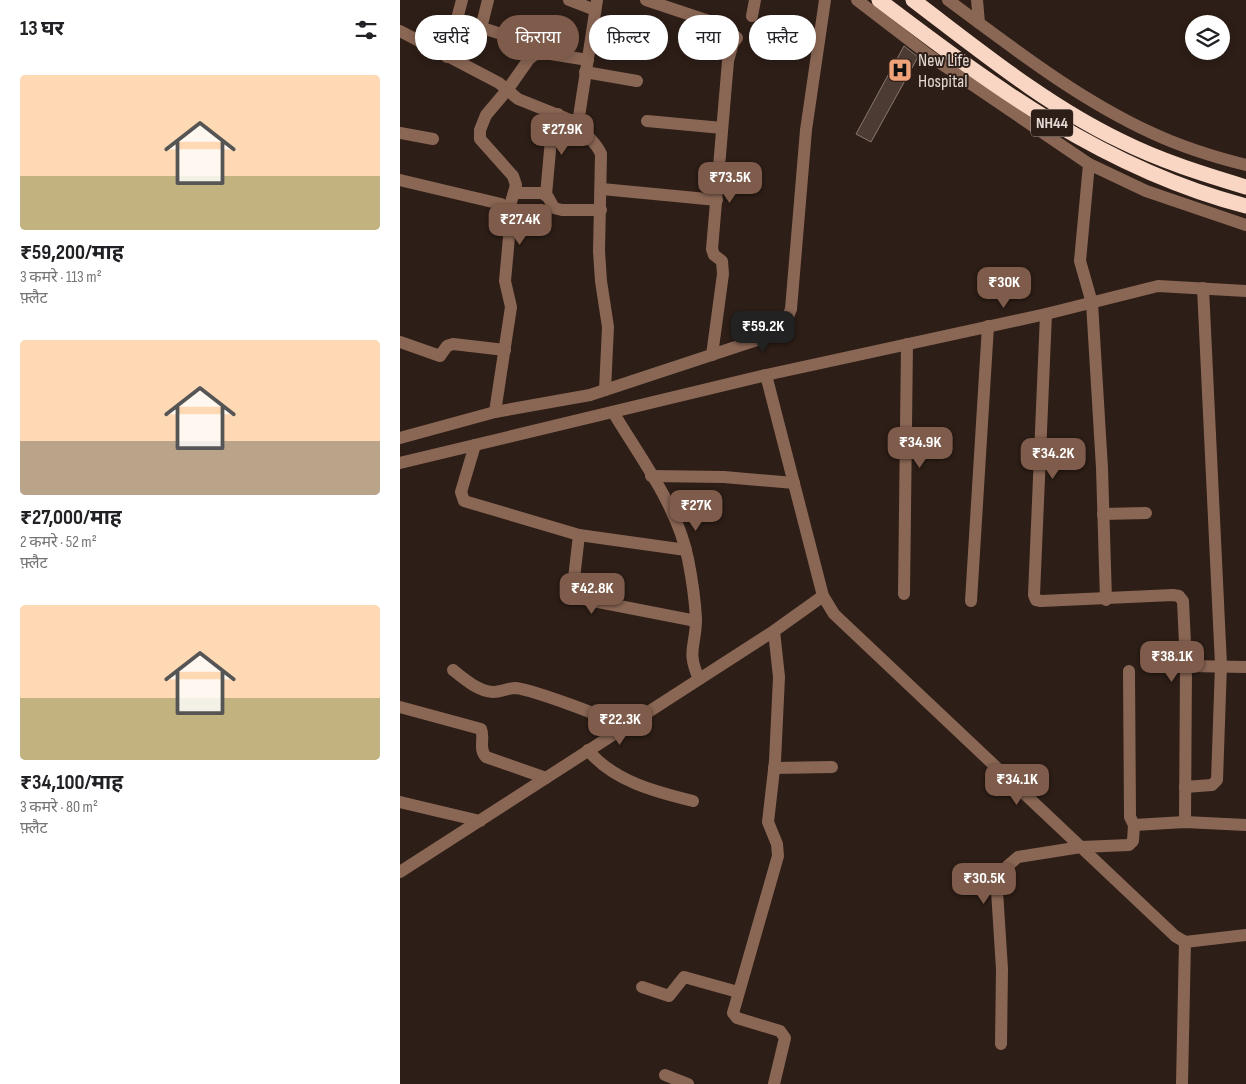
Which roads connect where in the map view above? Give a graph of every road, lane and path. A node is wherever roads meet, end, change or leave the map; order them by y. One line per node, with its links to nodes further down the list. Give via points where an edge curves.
1 (462, 0): 13 (street)
2 (488, 0): 14 (street)
3 (569, 0): 12 (street)
4 (646, 0): 28 (street, via 724,26 737,38 728,61)
5 (755, 0): 15 (street)
6 (825, 0): 51 (street, via 806,130 791,309 785,324 777,332)
7 (857, 0): 31 (street, via 946,67)
8 (879, 0): 39 (highway, NH44, via 1020,104 1076,138 1168,182)
9 (913, 0): 34 (highway, NH44, via 974,46 1093,126 1170,163)
10 (948, 0): 16 (street)
11 (976, 0): 16 (street)
12 (596, 5): 22 (street)
13 (458, 15)
14 (484, 15)
15 (752, 15)
16 (980, 23): 32 (street, via 1044,70 1110,112 1153,134 1211,156)
17 (400, 32): 18 (street)
18 (415, 40)
19 (453, 60): 24 (street)
20 (528, 60): 24 (street)
21 (565, 60): 22 (street)
22 (586, 66): 23 (street); 27 (street)
23 (636, 81)
24 (508, 89): 25 (street, via 518,99); 36 (street, via 486,115 480,139 513,176)
25 (558, 114): 27 (street); 37 (street, via 551,139)
26 (647, 121): 28 (street)
27 (578, 123): 35 (street, via 601,154)
28 (722, 128): 38 (street)
29 (400, 132): 30 (street)
30 (433, 139)
31 (1089, 164): 42 (street, via 1146,192); 45 (street, via 1080,261)
32 (1246, 165)
33 (400, 180): 40 (street, via 501,204)
34 (1246, 187)
35 (602, 189): 38 (street); 41 (street)
36 (514, 193): 37 (street); 40 (street)
37 (546, 194): 41 (street, via 558,210)
38 (717, 200): 51 (street, via 712,249 722,262 723,274)
39 (1246, 206)
40 (509, 209): 50 (street, via 504,281 511,307)
41 (600, 210): 53 (street, via 601,281 608,328)
42 (1246, 225)
43 (1203, 288): 44 (street); 45 (street, via 1158,286); 71 (street)
44 (1246, 291)
45 (1091, 300): 46 (street); 62 (street)
46 (1046, 314): 47 (street); 67 (street, via 1034,595 1041,601)
47 (988, 326): 49 (street); 68 (street)
48 (400, 342): 50 (street, via 440,356 447,346 453,344)
49 (908, 344): 52 (street); 65 (street)
50 (505, 350): 54 (street)
51 (712, 355): 53 (street)
52 (766, 375): 55 (street); 60 (street)
53 (604, 390): 54 (street)
54 (495, 412): 56 (street)
55 (613, 412): 57 (street); 59 (street)
56 (400, 438)
57 (475, 445): 58 (street); 63 (street, via 461,492 464,501)
58 (400, 463)
59 (651, 476): 60 (street, via 724,477); 64 (street, via 674,514)
60 (794, 483): 66 (street)
61 (1146, 513): 62 (street)
62 (1103, 514): 67 (street)
63 (579, 535): 64 (street); 69 (street, via 573,587 578,598)
64 (686, 550): 69 (street)
65 (904, 594)
66 (823, 596): 70 (street); 90 (street, via 842,621)
67 (1106, 600): 72 (street, via 1179,596 1184,607)
68 (971, 601)
69 (696, 621): 76 (street, via 691,658)
70 (774, 630): 76 (street); 81 (street, via 779,676)
71 (1221, 665): 72 (street); 73 (street); 83 (street, via 1217,780 1212,785)
72 (1186, 666): 83 (street)
73 (1246, 667)
74 (453, 670): 78 (street, via 480,688 494,692 509,688 530,691 604,716)
75 (1129, 671): 88 (street, via 1130,817)
76 (699, 679): 78 (street)
77 (400, 708): 82 (street, via 481,729 482,750 486,757)
78 (623, 728): 79 (street)
79 (588, 750): 82 (street); 84 (street, via 601,765 618,775 667,795)
80 (832, 767): 81 (street)
81 (774, 768): 95 (street, via 768,822 778,856)
82 (546, 778): 86 (street)
83 (1185, 788): 87 (street)
84 (693, 801)
85 (400, 802): 86 (street)
86 (480, 820): 91 (street)
87 (1185, 822): 88 (street); 89 (street)
88 (1134, 825): 90 (street, via 1133,841 1129,845)
89 (1246, 825)
90 (1081, 847): 93 (street); 96 (street, via 1018,857 1010,862 1000,877 997,891 1002,969)
91 (400, 872)
92 (1246, 935): 93 (street)
93 (1185, 942): 100 (street)
94 (642, 987): 95 (street, via 669,996 684,978)
95 (738, 992): 99 (street, via 734,1016 784,1034)
96 (1001, 1044)
97 (666, 1075): 98 (street)
98 (688, 1084)
99 (774, 1084)
100 (1182, 1084)

